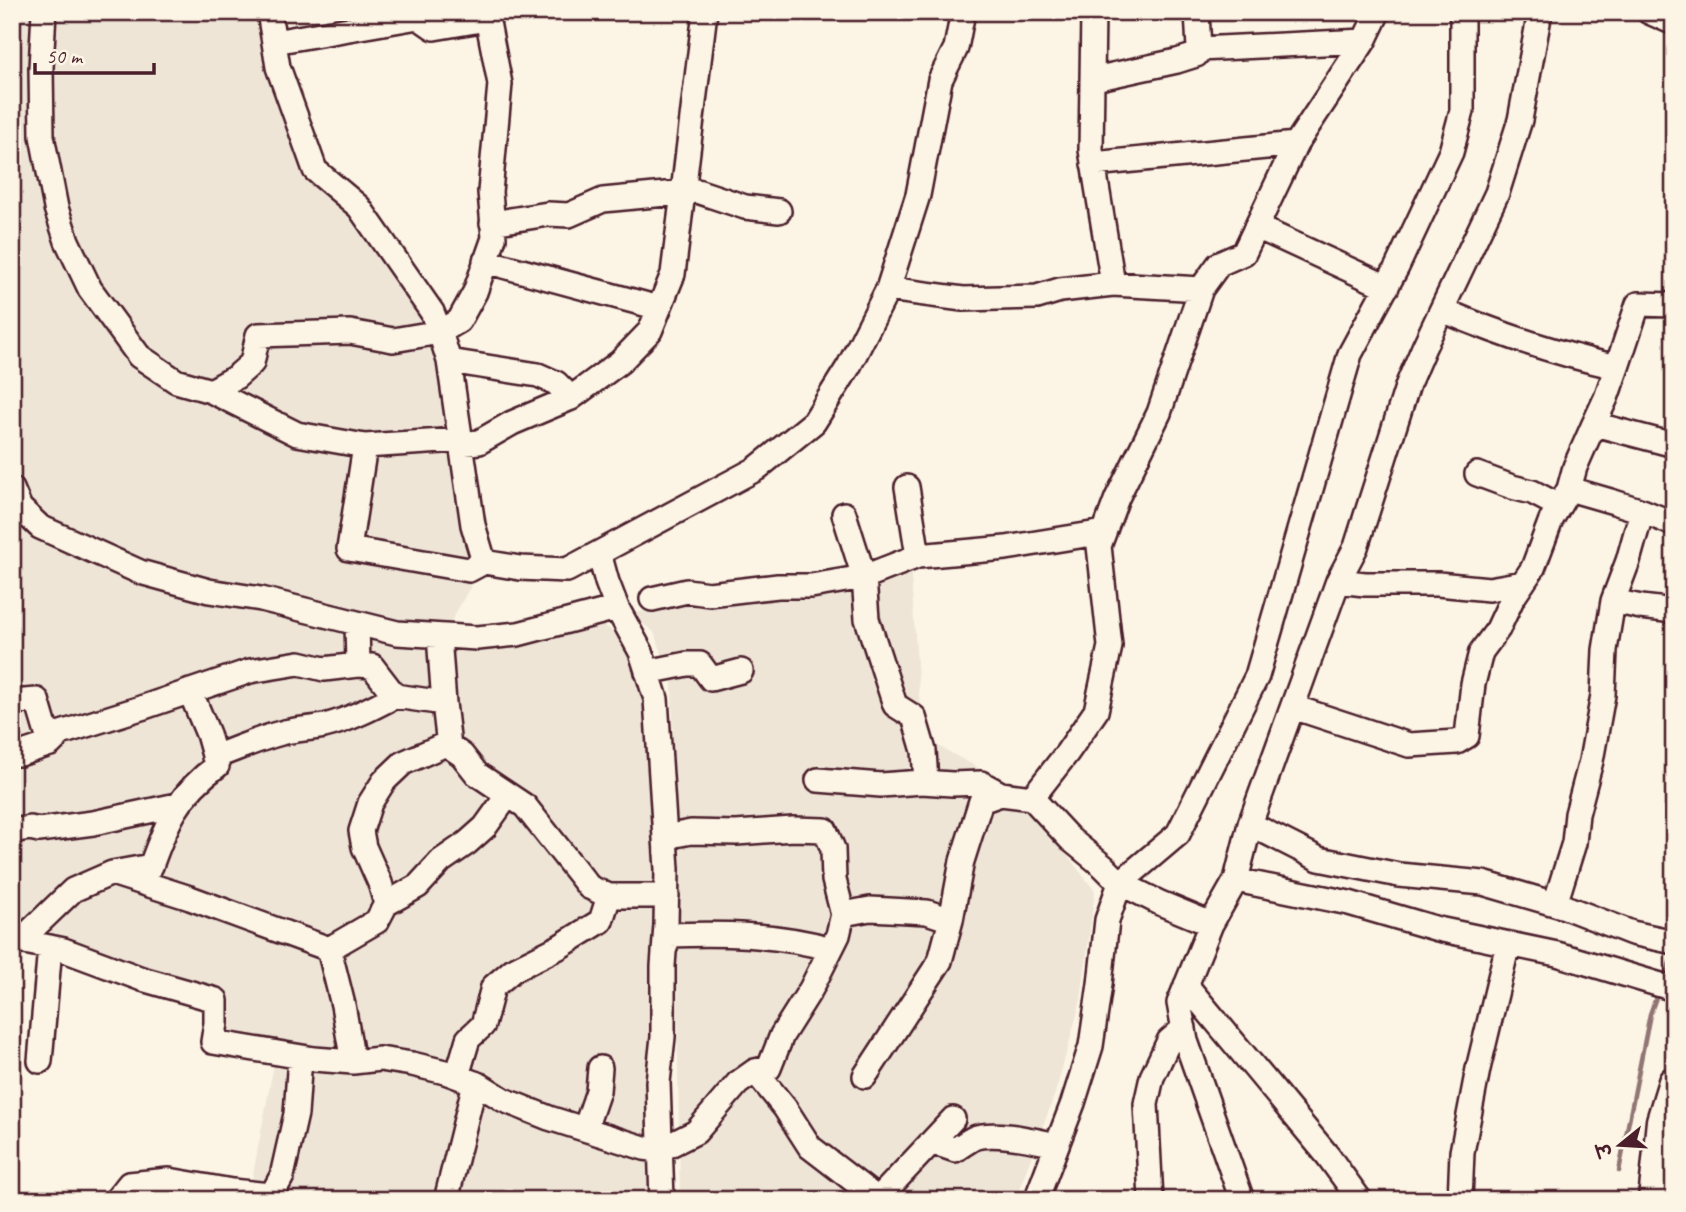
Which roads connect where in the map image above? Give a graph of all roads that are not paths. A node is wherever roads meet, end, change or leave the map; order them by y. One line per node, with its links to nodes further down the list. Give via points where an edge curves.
1 (44, 12): 34 (street, via 42,136 67,241 90,289 139,356 176,381)
2 (269, 12): 13 (street)
3 (705, 12): 19 (street)
4 (963, 12): 26 (street, via 956,48 940,80 918,195)
5 (1093, 12): 16 (street)
6 (1197, 12): 15 (street)
7 (1378, 12): 14 (street)
8 (1462, 12): 25 (street, via 1462,111 1451,152)
9 (1540, 12): 30 (street, via 1520,120 1497,194)
10 (1649, 12): 12 (street)
11 (486, 16): 13 (street, via 434,28 418,17); 21 (street, via 500,84 490,192)
12 (1674, 23)
13 (274, 41): 31 (street, via 278,67 316,170 359,207 432,312)
14 (1364, 41): 15 (street); 17 (street)
15 (1199, 49): 16 (street, via 1196,55 1177,61)
16 (1092, 81): 18 (street)
17 (1296, 144): 18 (street); 22 (street)
18 (1093, 164): 24 (street)
19 (683, 192): 20 (street, via 697,191 745,207); 21 (street, via 603,200 569,215); 29 (street, via 673,274)
20 (779, 211)
21 (492, 223): 23 (street, via 494,238)
22 (1257, 227): 25 (street); 27 (street, via 1244,253 1219,264)
23 (485, 261): 29 (street); 31 (street, via 459,321)
24 (1113, 284): 26 (street, via 1025,298 963,299); 27 (street)
25 (1387, 287): 84 (street, via 1350,354 1257,676 1178,834)
26 (888, 289): 49 (street, via 814,422 756,469)
27 (1201, 289): 48 (street, via 1159,413)
28 (1674, 305): 33 (street, via 1638,304)
29 (659, 308): 35 (street, via 650,331 620,362)
30 (1442, 310): 33 (street, via 1572,358); 53 (street, via 1408,384 1356,547)
31 (440, 332): 32 (street); 34 (street, via 393,340 350,332 258,335 252,363)
32 (449, 360): 35 (street, via 538,374 556,383); 37 (street)
33 (1617, 367): 36 (street)
34 (211, 391): 39 (street, via 297,434)
35 (570, 398): 37 (street, via 479,442)
36 (1594, 424): 38 (street); 43 (street)
37 (460, 444): 39 (street, via 459,440); 51 (street)
38 (1674, 445)
39 (365, 446): 51 (street, via 349,549 469,570)
40 (1477, 474): 43 (street, via 1512,488)
41 (907, 486): 50 (street)
42 (12, 489): 46 (street)
43 (1564, 498): 44 (street, via 1614,502); 54 (street)
44 (1642, 512): 47 (street); 56 (street)
45 (844, 514): 52 (street)
46 (20, 518): 59 (street, via 140,572)
47 (1674, 524)
48 (1104, 532): 50 (street); 77 (street, via 1099,546 1110,646 1096,711)
49 (599, 553): 51 (street, via 567,570); 57 (street)
50 (918, 556): 52 (street)
51 (484, 562)
52 (864, 577): 55 (street, via 811,586 709,594 688,591); 74 (street, via 867,619 895,705 914,717 924,751)
53 (1338, 581): 54 (street, via 1489,589); 68 (street)
54 (1523, 583): 68 (street, via 1480,652 1467,736 1409,746)
55 (652, 599)
56 (1613, 601): 58 (street); 88 (street, via 1591,761 1574,843)
57 (617, 608): 60 (street, via 518,634); 63 (street)
58 (1674, 611)
59 (357, 623): 60 (street, via 397,633); 61 (street)
60 (439, 636): 67 (street)
61 (358, 665): 64 (street, via 324,669 299,663 250,671); 65 (street, via 372,666)
62 (741, 671): 63 (street, via 710,680 700,664)
63 (647, 672): 81 (street, via 656,699)
64 (190, 691): 69 (street, via 61,733); 72 (street)
65 (395, 696): 67 (street); 72 (street, via 359,714 275,734)
66 (12, 697): 69 (street, via 13,702 37,700)
67 (444, 703): 70 (street)
68 (1293, 707): 79 (street)
69 (50, 744): 71 (street)
70 (449, 746): 76 (street, via 477,774); 87 (street, via 403,763 370,803 361,831)
71 (12, 754)
72 (214, 757): 78 (street, via 217,766)
73 (818, 780): 74 (street, via 881,785)
74 (926, 782): 75 (street, via 981,783)
75 (1001, 794): 77 (street); 90 (street, via 981,802 962,860)
76 (508, 795): 85 (street, via 524,806 589,887); 87 (street, via 485,827 418,886)
77 (1032, 799): 84 (street)
78 (177, 805): 80 (street, via 93,823); 82 (street, via 151,866)
79 (1250, 824): 83 (street); 88 (street, via 1319,859 1399,875 1483,883)
80 (12, 831)
81 (665, 837): 86 (street); 89 (street, via 691,832 825,830 833,849 834,880)
82 (112, 873): 92 (street, via 73,890); 97 (street)
83 (1236, 880): 91 (street); 94 (street)
84 (1120, 883): 91 (street); 113 (street, via 1107,920 1091,1046)
85 (609, 896): 86 (street); 108 (street, via 601,921 513,970 494,987 483,1025 468,1039)
86 (667, 896): 96 (street)
87 (386, 904): 97 (street, via 377,921)
88 (1555, 904): 93 (street, via 1632,933)
89 (843, 915): 90 (street, via 870,909 927,912); 98 (street)
90 (951, 920): 107 (street, via 940,961)
91 (1211, 924): 99 (street)
92 (16, 942): 95 (street)
93 (1674, 942)
94 (1508, 944): 100 (street); 124 (street, via 1462,1153)
95 (50, 947): 102 (street, via 216,1000 213,1042); 103 (street)
96 (665, 948): 98 (street, via 669,935 693,934 771,938); 114 (street, via 658,1082)
97 (329, 949): 104 (street)
98 (831, 949): 106 (street, via 782,1035 769,1068)
99 (1186, 985): 101 (street, via 1179,1003); 123 (street)
100 (1674, 989)
101 (1184, 1028): 121 (street, via 1169,1041 1152,1077 1146,1104); 122 (street)
102 (300, 1056): 104 (street); 115 (street, via 296,1114 282,1176)
103 (40, 1061)
104 (353, 1062): 108 (street, via 412,1063)
105 (600, 1068): 111 (street, via 598,1091)
106 (755, 1071): 114 (street, via 738,1083 696,1132); 116 (street, via 810,1147)
107 (865, 1076)
108 (466, 1080): 111 (street, via 504,1100); 118 (street)
109 (1674, 1082): 125 (main road, via 1662,1121)
110 (953, 1119): 112 (street)
111 (585, 1129): 114 (street)
112 (932, 1142): 113 (street, via 955,1150 976,1137 1000,1135); 116 (street)
113 (1057, 1145): 120 (street)
114 (660, 1150): 119 (street)
115 (270, 1197): 117 (street, via 169,1181 129,1184)
116 (879, 1199)
117 (116, 1200)
118 (446, 1200)
119 (662, 1200)
120 (1036, 1200)
121 (1151, 1200)
122 (1242, 1200)
123 (1360, 1200)
124 (1460, 1200)
125 (1654, 1200)

